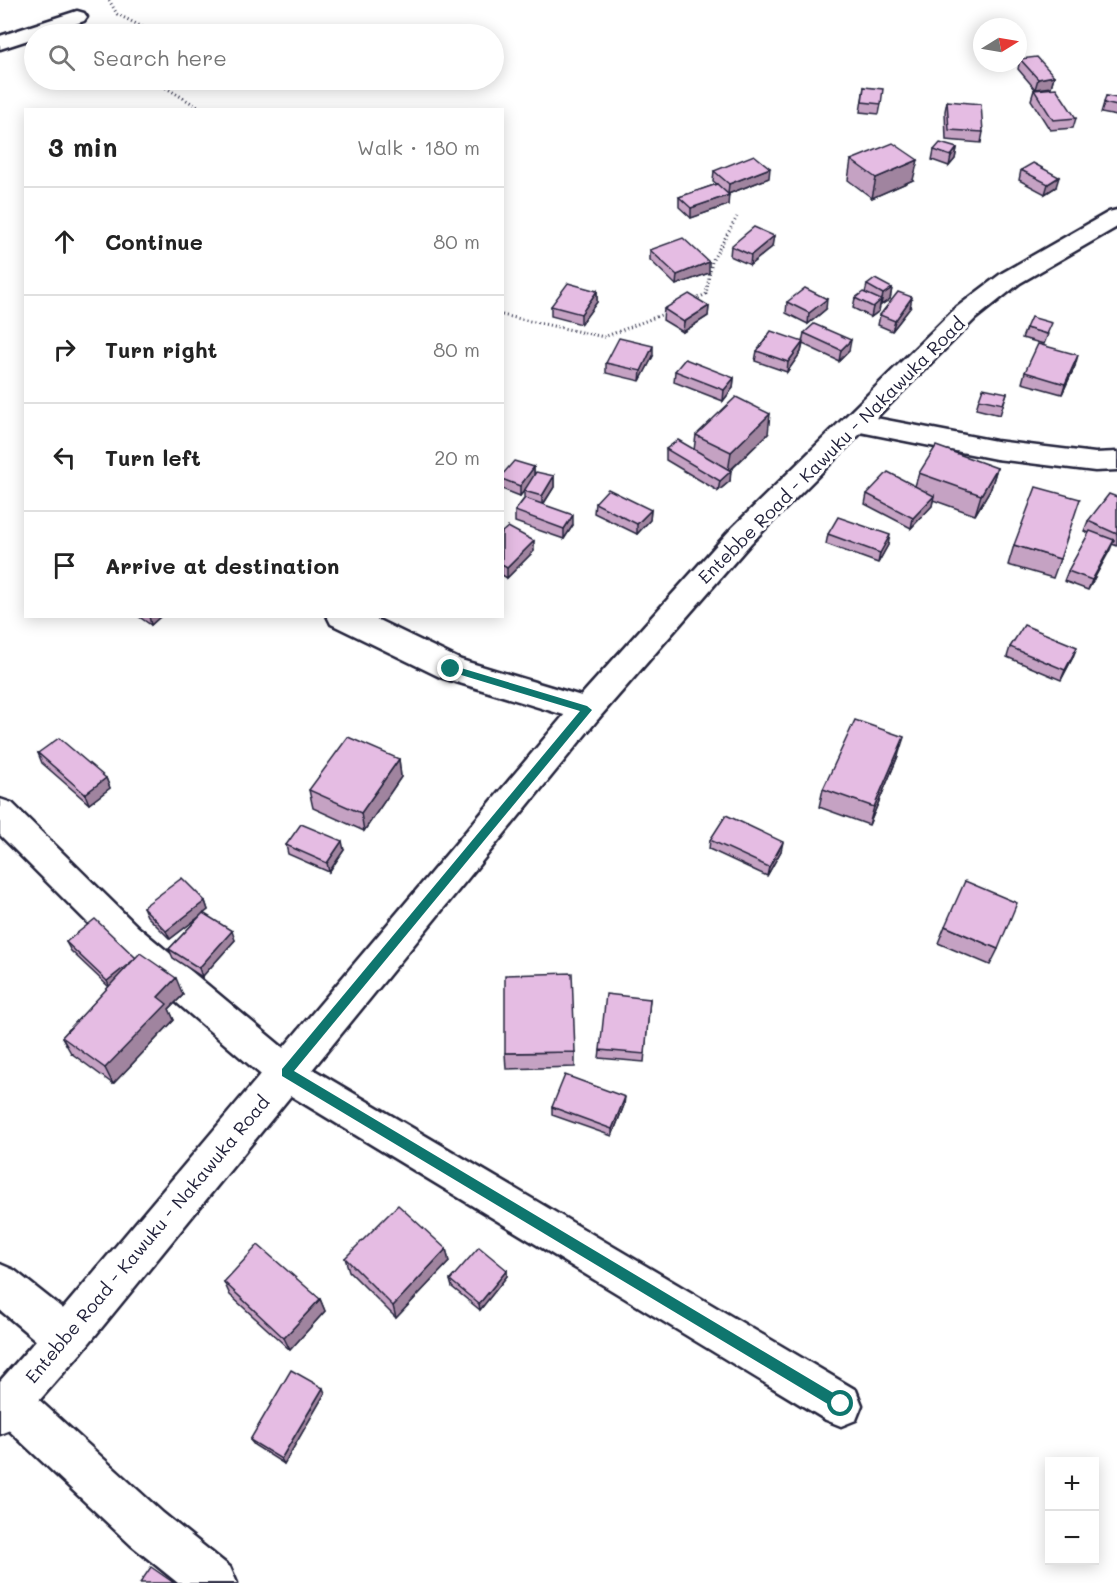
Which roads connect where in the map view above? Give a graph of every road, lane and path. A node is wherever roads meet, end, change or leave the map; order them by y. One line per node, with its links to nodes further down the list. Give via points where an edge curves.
1 (109, 0): 4 (path, via 117,14)
2 (77, 17): 3 (street)
3 (56, 24)
4 (136, 24)
5 (24, 35): 6 (street)
6 (0, 43)
7 (171, 90): 8 (path)
8 (199, 108)
9 (737, 217): 11 (path, via 712,261 706,294)
10 (1117, 218): 14 (street, Entebbe Road - Kawuku - Nakawuka Road, via 1046,256 966,313)
11 (687, 304)
12 (667, 313): 13 (path, via 604,337)
13 (504, 315)
14 (855, 423): 15 (street, via 996,450); 17 (street, Entebbe Road - Kawuku - Nakawuka Road, via 741,536)
15 (1117, 461)
16 (346, 618): 17 (street, via 451,669)
17 (587, 710): 19 (street, Entebbe Road - Kawuku - Nakawuka Road)
18 (0, 813): 19 (street, via 126,938)
19 (286, 1072): 21 (street, Entebbe Road - Kawuku - Nakawuka Road); 22 (street)
20 (0, 1284): 21 (street)
21 (66, 1338): 23 (street, Entebbe Road - Kawuku - Nakawuka Road)
22 (841, 1404)
23 (5, 1407): 24 (street)
24 (214, 1583)

